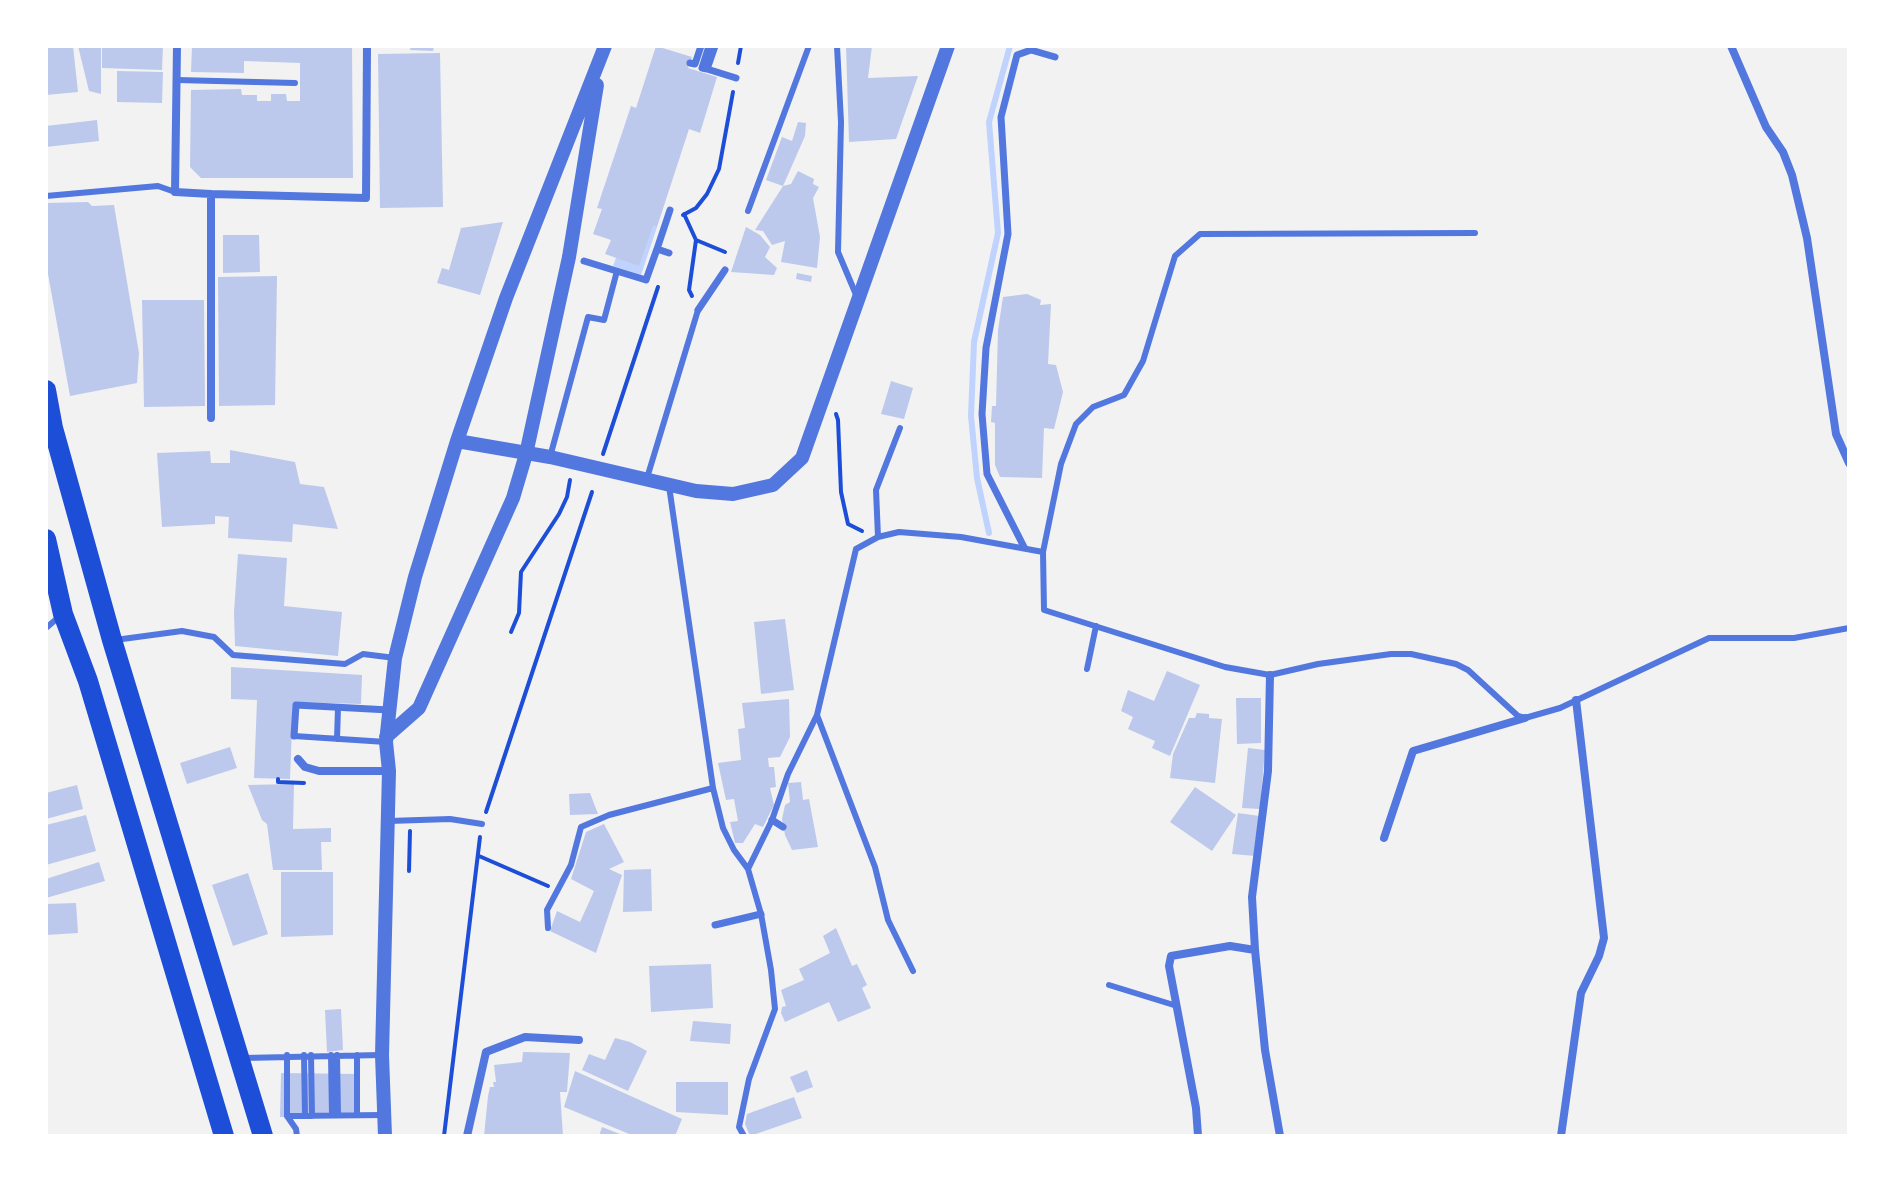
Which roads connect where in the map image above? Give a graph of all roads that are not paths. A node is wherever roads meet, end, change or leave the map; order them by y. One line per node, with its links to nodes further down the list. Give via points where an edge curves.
1 (177, 46): 15 (street)
2 (367, 46): 18 (street, via 366,198)
3 (701, 46): 12 (street, via 695,64)
4 (709, 46): 13 (street, via 702,68)
5 (715, 46): 13 (street)
6 (809, 46): 21 (lane)
7 (837, 46): 30 (lane, via 838,252)
8 (948, 46): 30 (street)
9 (1731, 46): 38 (street, via 1792,175 1807,238 1836,434)
10 (602, 50): 35 (street); 36 (street, via 569,257)
11 (1055, 57): 43 (street, via 1031,50 1017,55 1001,117 1008,234 986,348 982,414 987,474)
12 (690, 63)
13 (707, 69): 14 (street)
14 (736, 78)
15 (177, 80): 16 (lane); 17 (street)
16 (295, 83)
17 (175, 192): 18 (street); 19 (lane, via 158,186)
18 (211, 194): 33 (street)
19 (46, 196)
20 (670, 210): 23 (street)
21 (748, 211)
22 (1475, 233): 44 (lane, via 1200,234 1175,256 1143,361 1124,395 1093,407 1076,424 1061,464)
23 (657, 249): 24 (street); 29 (street, via 646,280)
24 (669, 253)
25 (611, 256): 27 (street)
26 (584, 261): 27 (street)
27 (608, 268): 29 (street)
28 (725, 270): 31 (street)
29 (617, 271): 37 (lane, via 604,320 588,317)
30 (857, 297): 40 (street, via 802,458 773,485 733,494)
31 (698, 310): 39 (lane)
32 (46, 390): 49 (main road)
33 (211, 418)
34 (900, 428): 41 (lane, via 876,490)
35 (457, 441): 36 (street); 50 (street)
36 (526, 454): 37 (street); 60 (street, via 513,498 419,708)
37 (550, 457): 39 (street)
38 (1849, 463)
39 (647, 478): 40 (street)
40 (668, 482): 63 (lane)
41 (878, 537): 43 (lane, via 899,532); 56 (lane, via 856,549)
42 (46, 539): 45 (main road)
43 (1024, 547): 44 (lane)
44 (1043, 552): 46 (lane, via 1044,610)
45 (63, 614): 47 (lane); 89 (main road, via 88,681)
46 (1096, 626): 51 (lane); 52 (lane, via 1225,667)
47 (46, 628)
48 (1849, 628): 53 (lane, via 1794,638 1709,638)
49 (112, 640): 50 (lane, via 182,631 214,637 233,655 345,664 363,654); 83 (main road)
50 (395, 658): 55 (street)
51 (1087, 669)
52 (1270, 675): 57 (lane, via 1411,654 1468,670); 73 (street, via 1268,771 1252,897)
53 (1576, 700): 57 (lane); 97 (street, via 1604,938 1581,993)
54 (338, 708): 55 (street); 58 (street, via 296,705); 59 (lane)
55 (389, 710): 60 (street)
56 (817, 715): 64 (lane); 74 (lane, via 875,867 888,920)
57 (1525, 718): 68 (street, via 1413,751)
58 (294, 736): 59 (lane)
59 (337, 739): 60 (lane)
60 (386, 740): 62 (street)
61 (298, 759): 62 (street, via 319,771)
62 (389, 771): 65 (street)
63 (713, 788): 69 (lane, via 723,828); 72 (lane, via 581,827 571,865 547,910)
64 (772, 820): 67 (street); 69 (lane)
65 (389, 821): 66 (lane); 82 (street)
66 (482, 824)
67 (783, 827)
68 (1384, 838)
69 (748, 869): 70 (lane)
70 (761, 914): 71 (street); 94 (lane, via 775,1009 749,1079 739,1127)
71 (715, 925)
72 (548, 928)
73 (1255, 950): 76 (street, via 1230,946 1171,956); 96 (street)
74 (913, 971)
75 (1109, 985): 76 (lane)
76 (1177, 1006): 95 (street)
77 (579, 1040): 93 (street, via 525,1037 486,1052)
78 (287, 1055): 79 (lane); 83 (lane); 87 (lane)
79 (308, 1055): 80 (lane); 88 (lane)
80 (334, 1055): 81 (lane); 84 (lane)
81 (357, 1055): 82 (lane); 85 (lane)
82 (382, 1055): 86 (street)
83 (240, 1058): 90 (main road)
84 (335, 1115): 85 (lane); 88 (lane)
85 (357, 1115): 86 (lane)
86 (384, 1115): 92 (street)
87 (287, 1116): 88 (lane); 91 (lane)
88 (308, 1116)
89 (224, 1136)
90 (263, 1136)
91 (297, 1136)
92 (385, 1136)
93 (467, 1136)
94 (744, 1136)
95 (1198, 1136)
96 (1280, 1136)
97 (1561, 1136)

